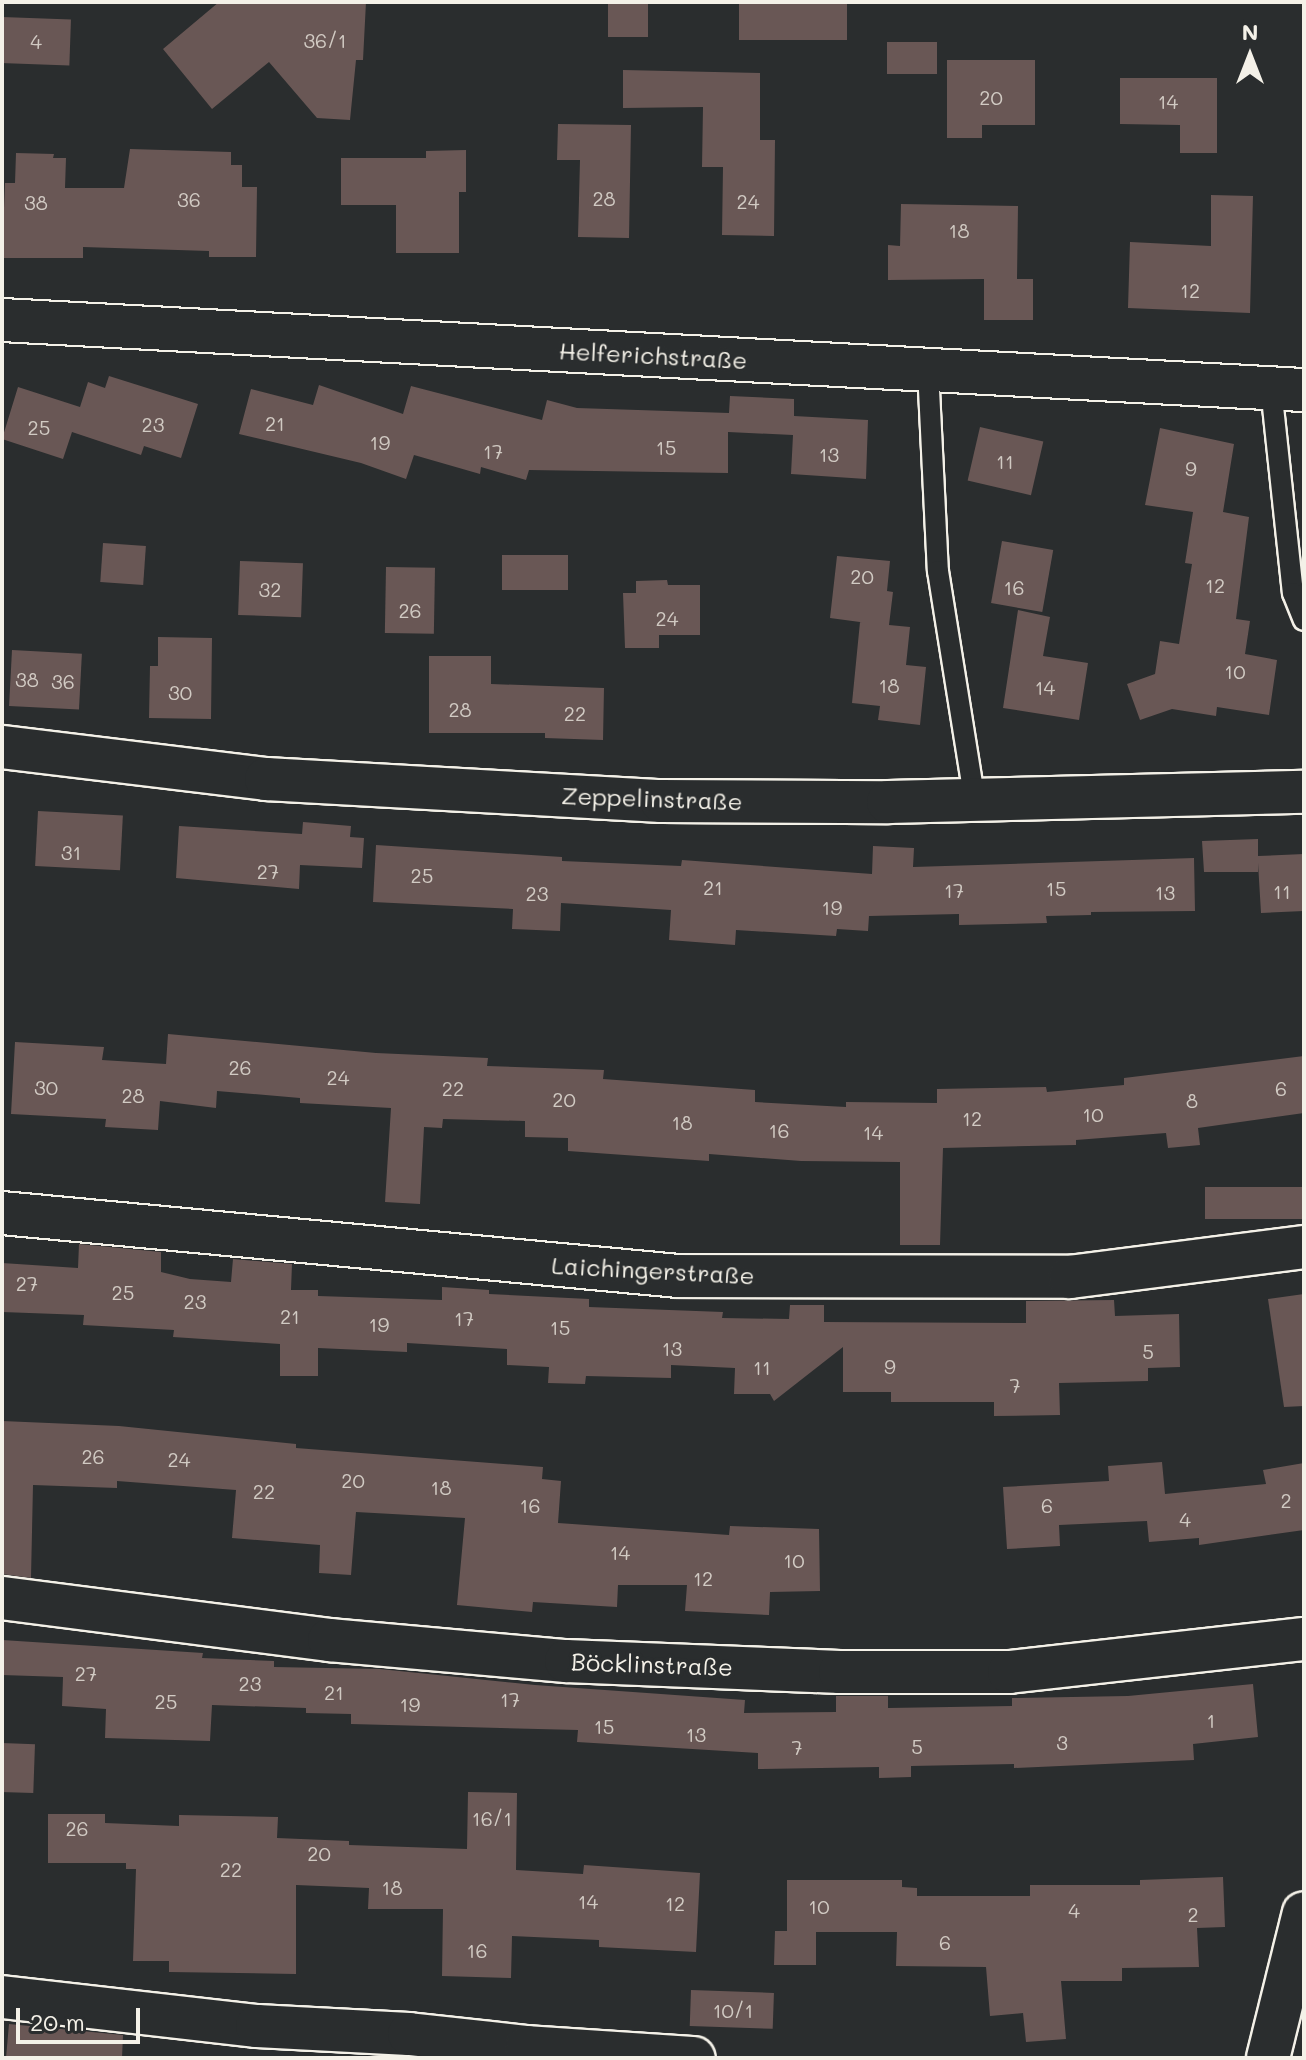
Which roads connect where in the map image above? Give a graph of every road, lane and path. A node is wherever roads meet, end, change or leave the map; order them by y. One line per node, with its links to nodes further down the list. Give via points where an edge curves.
1 (2, 320): 2 (street, Helferichstraße)
2 (928, 369): 3 (street, Helferichstraße); 7 (lane, via 938,571)
3 (1288, 389): 4 (lane, via 1293,593)
4 (1304, 620)
5 (2, 747): 7 (street, Zeppelinstraße, via 266,779 661,801)
6 (1304, 792): 7 (street, Zeppelinstraße)
7 (975, 801)
8 (2, 1213): 9 (street, Laichingerstraße, via 678,1276 1070,1277)
9 (1304, 1247)
10 (2, 1598): 11 (street, Böcklinstraße, via 329,1640 566,1661 840,1672 1009,1672)
11 (1304, 1639)
12 (1304, 1913): 15 (street)
13 (2, 1997): 14 (street, via 257,2026)
14 (694, 2058)
15 (1268, 2058)

